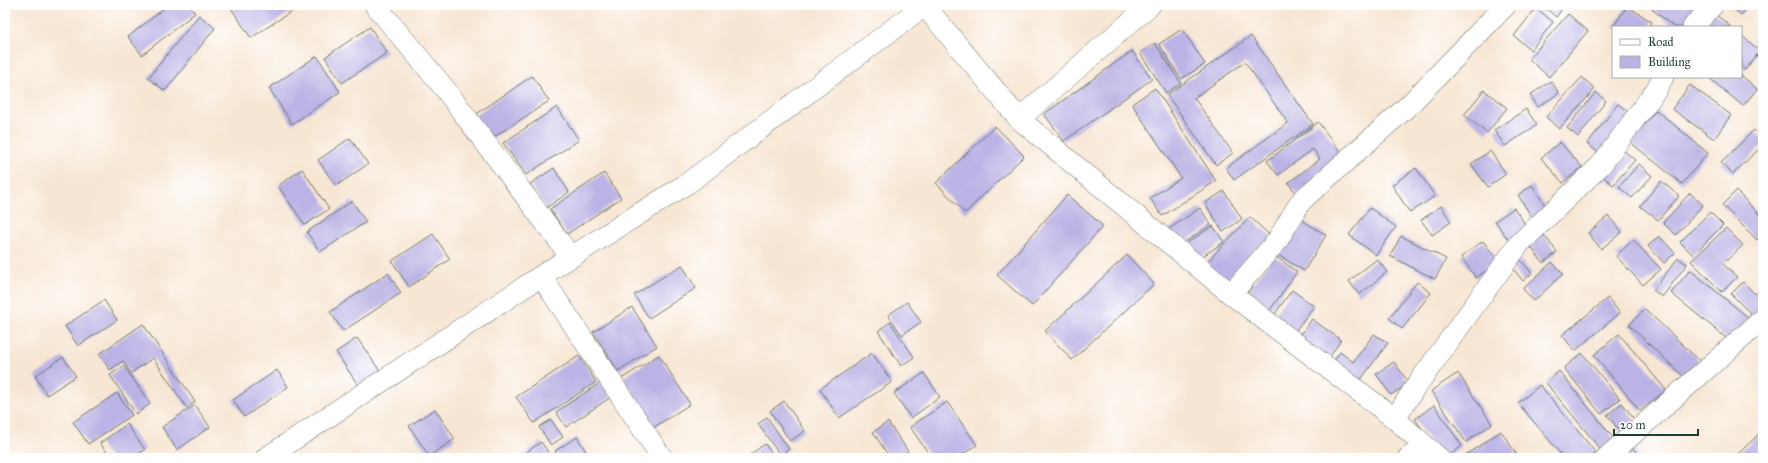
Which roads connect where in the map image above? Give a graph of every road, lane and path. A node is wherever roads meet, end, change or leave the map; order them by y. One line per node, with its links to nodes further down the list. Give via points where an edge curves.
1 (375, 5): 9 (street, via 445,89)
2 (924, 5): 8 (street); 9 (street, via 688,183)
3 (1150, 5): 8 (street)
4 (1506, 5): 11 (street, via 1408,106 1301,201 1277,242)
5 (1712, 5): 6 (street)
6 (1694, 26)
7 (1662, 78): 13 (street, via 1601,165 1519,244)
8 (1019, 120): 11 (street)
9 (571, 257): 10 (street)
10 (541, 276): 15 (street); 16 (street)
11 (1231, 294): 13 (street)
12 (1763, 319): 18 (street)
13 (1395, 419): 14 (street)
14 (1432, 452): 17 (street)
15 (266, 458)
16 (662, 458)
17 (1408, 458)
18 (1606, 458)

